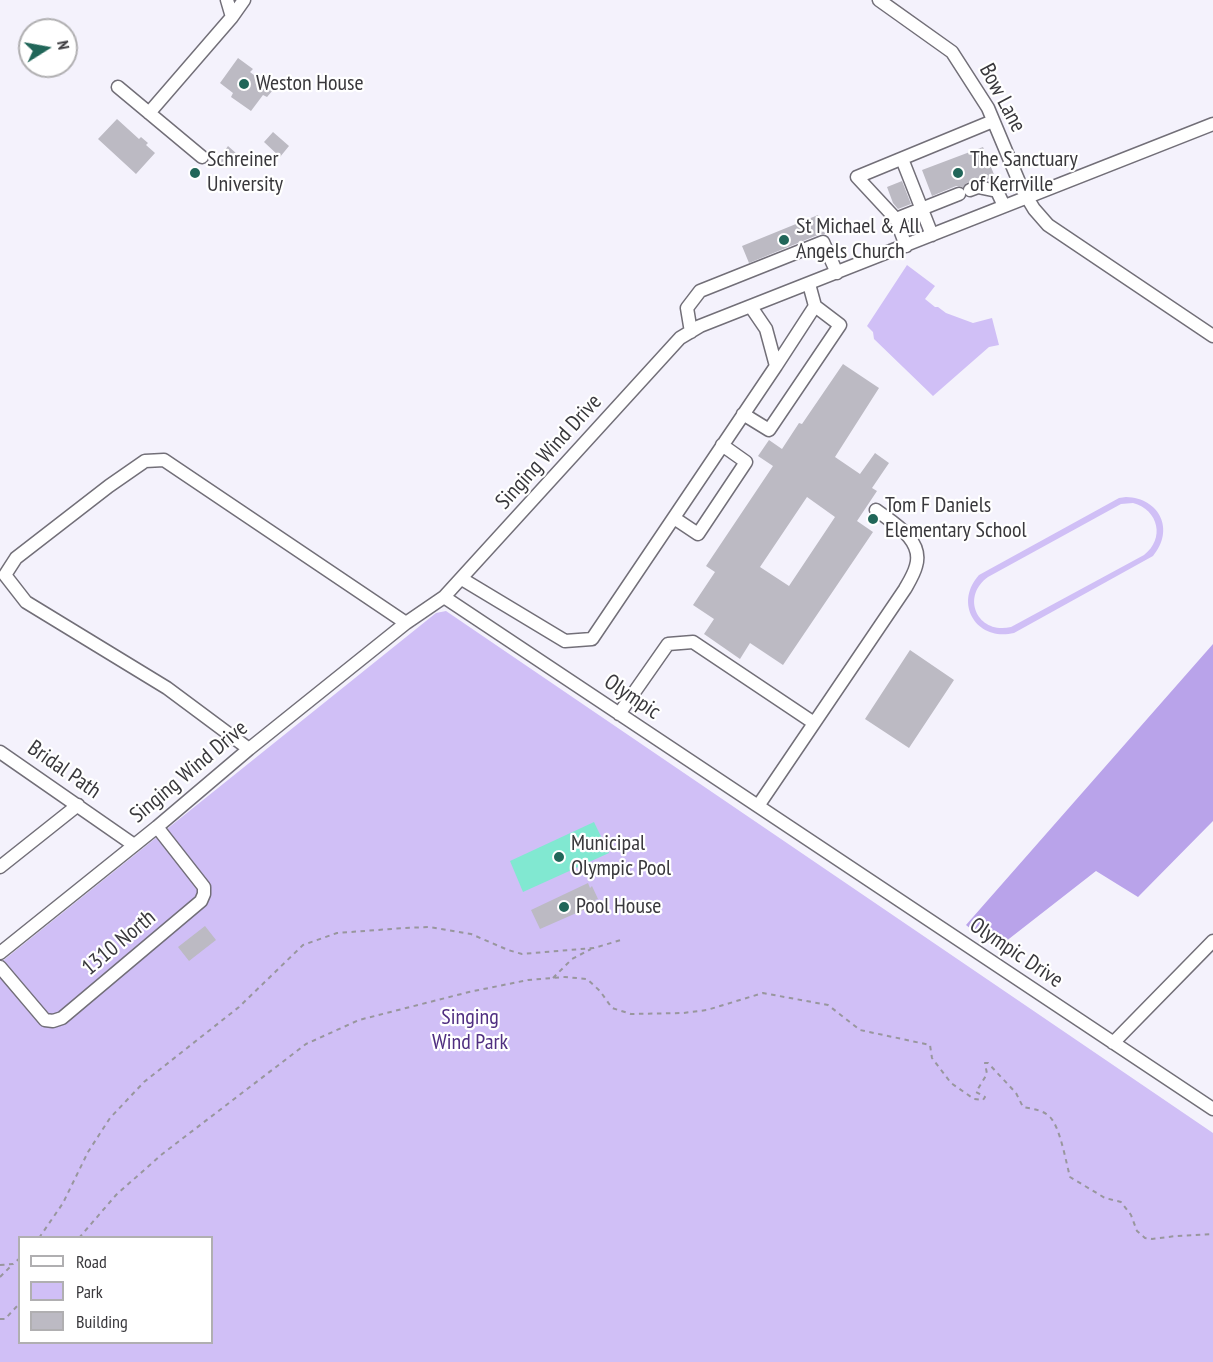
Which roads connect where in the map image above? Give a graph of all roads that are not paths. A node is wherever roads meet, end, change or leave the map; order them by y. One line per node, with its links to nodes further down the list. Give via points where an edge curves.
1 (227, 0): 4 (street)
2 (244, 0): 4 (street)
3 (879, 0): 7 (street, Bow Lane, via 952,52)
4 (232, 17): 6 (street)
5 (118, 87): 6 (street)
6 (149, 113): 9 (street)
7 (993, 122): 10 (street); 11 (street, Bow Lane)
8 (1211, 126): 11 (street, Singing Wind Drive)
9 (202, 158)
10 (902, 159): 13 (street); 14 (street, via 856,177)
11 (1026, 197): 12 (street, Singing Wind Drive); 22 (street, Bow Lane, via 1048,225)
12 (1004, 206): 13 (street, via 998,191 978,187); 15 (street, Singing Wind Drive)
13 (921, 209): 14 (street); 15 (street)
14 (896, 219): 16 (street)
15 (932, 235): 16 (street, Singing Wind Drive)
16 (906, 246): 17 (street, Singing Wind Drive)
17 (837, 273): 18 (street, Singing Wind Drive); 21 (street, via 824,243 700,291 687,308)
18 (809, 284): 19 (street); 20 (street, Singing Wind Drive)
19 (814, 306): 23 (street); 24 (street, via 840,325 769,430)
20 (750, 307): 21 (street, Singing Wind Drive); 23 (street, via 766,329)
21 (691, 332): 28 (street, Singing Wind Drive, via 680,338)
22 (1213, 336)
23 (776, 366): 24 (street)
24 (743, 414): 25 (street)
25 (722, 445): 27 (street); 27 (street, via 746,462 698,534)
26 (876, 510): 32 (street, via 908,534 915,547 917,565)
27 (674, 518): 28 (street, via 592,639 565,641)
28 (462, 579): 29 (street, Singing Wind Drive)
29 (444, 597): 30 (street, Singing Wind Drive); 31 (street, Olympic)
30 (406, 623): 33 (street, Singing Wind Drive); 33 (street, via 164,460 146,461 16,558 5,575 26,602 167,688)
31 (619, 714): 32 (street, via 668,644 693,642); 36 (street, Olympic)
32 (813, 723): 36 (street)
33 (249, 749): 37 (street, Singing Wind Drive)
34 (0, 752): 35 (street, Bridal Path)
35 (78, 804): 39 (street, Bridal Path); 40 (street)
36 (758, 806): 38 (street, Olympic)
37 (157, 827): 39 (street, Singing Wind Drive); 43 (street, 1310 North, via 204,887 201,901 54,1021 45,1020)
38 (796, 832): 44 (street, Olympic Drive)
39 (134, 845): 42 (street, Singing Wind Drive)
40 (0, 867)
41 (1213, 941): 44 (street)
42 (0, 953)
43 (0, 967)
44 (1113, 1043): 45 (street, Olympic Drive)
45 (1213, 1109)

